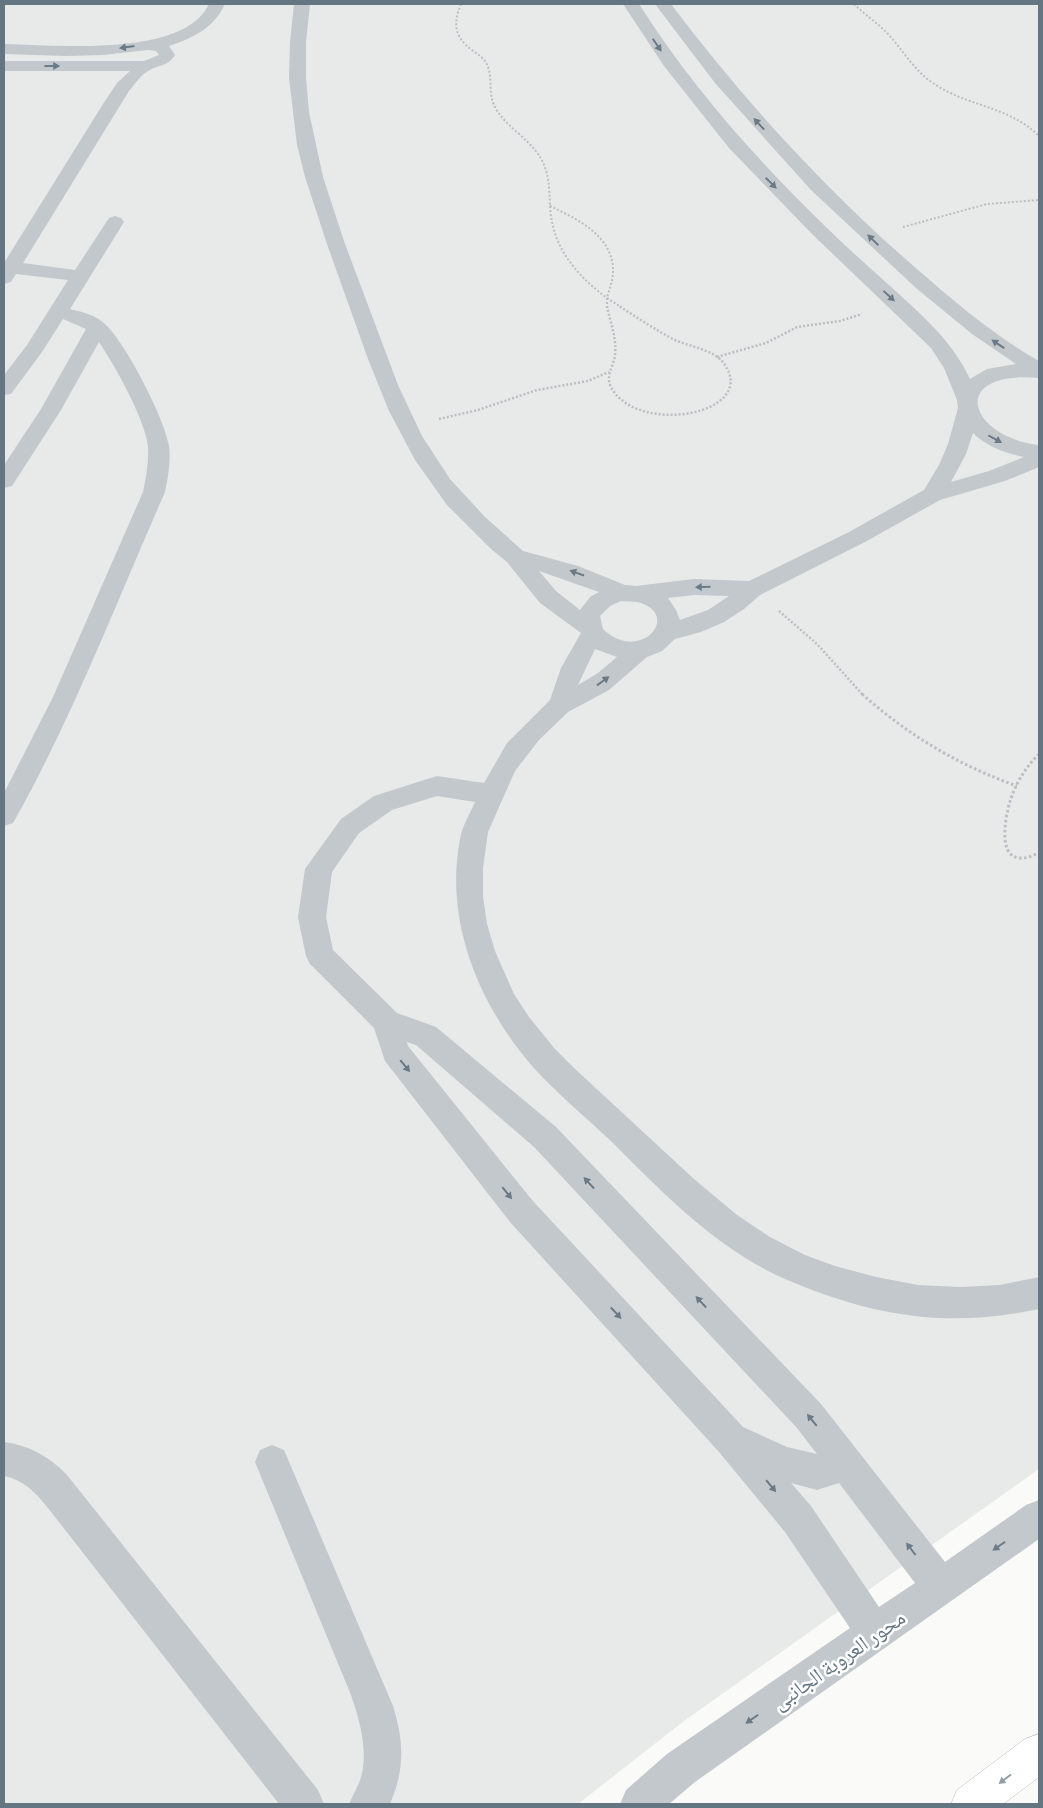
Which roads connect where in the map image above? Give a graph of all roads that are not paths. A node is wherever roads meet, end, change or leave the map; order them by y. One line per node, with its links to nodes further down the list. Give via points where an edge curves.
1 (217, 4): 5 (street, via 211,16 196,29)
2 (302, 4): 21 (street, via 296,64 304,142 315,185 372,347 406,426 443,484 470,517)
3 (631, 4): 16 (street, one-way to 16, via 664,55 726,134 808,221 936,340 960,378)
4 (663, 4): 14 (street, one-way to 4, via 983,334 869,236 751,115)
5 (156, 45): 6 (street, one-way to 6, via 86,51); 8 (street, via 167,54 163,60)
6 (4, 48)
7 (4, 66): 8 (street, one-way to 8)
8 (144, 66): 10 (street, via 111,104)
9 (114, 222): 11 (street)
10 (7, 272): 11 (street)
11 (80, 276): 12 (street)
12 (58, 312): 13 (street); 15 (street)
13 (97, 327): 19 (street, via 51,410); 29 (street, via 106,336 151,420 159,454 158,473 154,492 56,717 30,772)
14 (1039, 370): 16 (street, via 1010,370 980,380 971,389)
15 (4, 389)
16 (967, 404): 17 (street, one-way to 17, via 975,424 990,436 1010,446); 20 (street, via 964,431 956,453)
17 (1039, 452)
18 (1039, 459): 20 (street, via 997,476)
19 (4, 481)
20 (932, 495): 22 (street, via 902,514)
21 (516, 558): 23 (street, one-way to 21, via 574,572); 24 (street, via 548,597)
22 (752, 589): 23 (street, one-way to 23, via 694,587); 25 (street, via 716,616)
23 (630, 594): 24 (street, via 606,597 594,605 588,616); 25 (street, via 661,604 667,613)
24 (592, 631): 26 (street, via 613,648); 27 (street, via 572,667)
25 (667, 632): 26 (street, via 661,640)
26 (639, 650): 27 (street, one-way to 26, via 598,686)
27 (561, 704): 28 (street, via 507,762)
28 (492, 796): 30 (street, via 437,786 383,803 350,826 319,869 312,917 320,956); 31 (street, via 473,837 468,878 472,922 488,975 506,1010 537,1051 688,1195 728,1227 772,1254 820,1277 871,1292 924,1301 976,1303)
29 (4, 816)
30 (387, 1022): 32 (street, one-way to 32, via 395,1052 522,1211); 35 (street, one-way to 30, via 809,1416 545,1137 426,1036)
31 (1039, 1292)
32 (731, 1440): 35 (street, via 785,1464 816,1472); 38 (street, one-way to 38, via 798,1519)
33 (4, 1459): 40 (street, via 17,1461 43,1474)
34 (272, 1462): 41 (street, via 378,1718 382,1750 379,1783)
35 (846, 1464): 37 (street, one-way to 35)
36 (1039, 1518): 37 (street, محور العروبة الجانبى, one-way to 37)
37 (940, 1587): 38 (street, محور العروبة الجانبى)
38 (875, 1633): 42 (street, محور العروبة الجانبى, one-way to 42, via 681,1768)
39 (1039, 1753): 43 (main road, one-way to 43)
40 (304, 1804)
41 (369, 1804)
42 (640, 1804)
43 (971, 1804)

